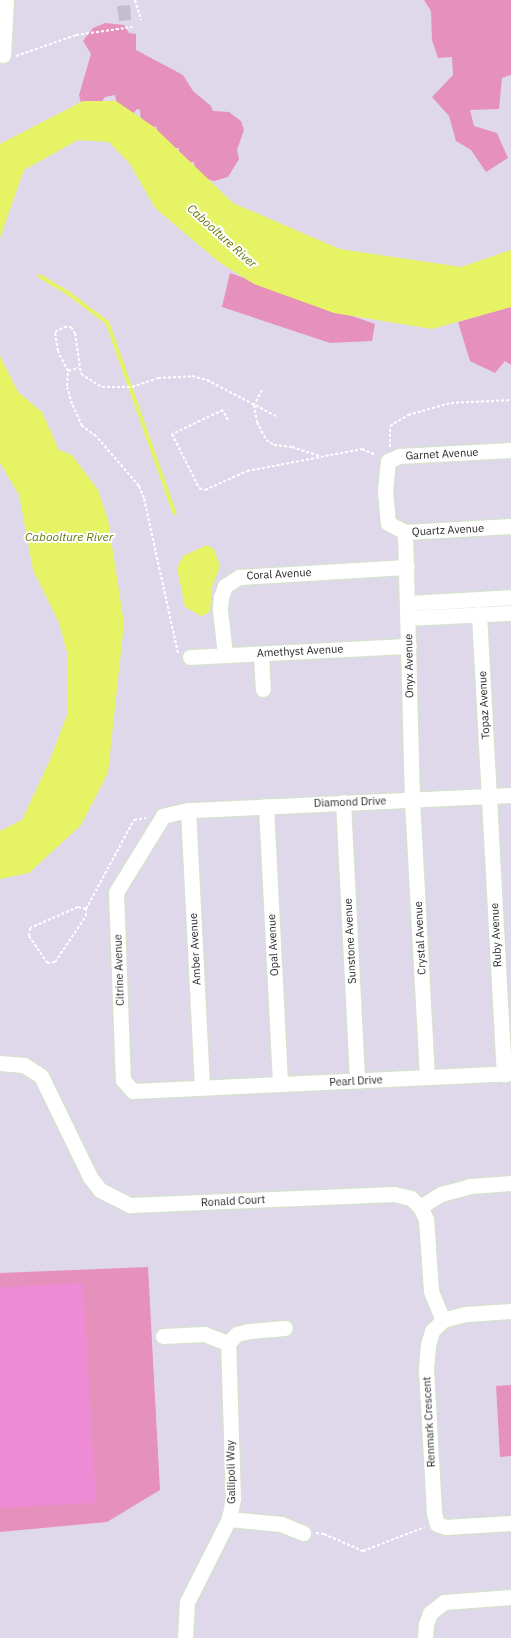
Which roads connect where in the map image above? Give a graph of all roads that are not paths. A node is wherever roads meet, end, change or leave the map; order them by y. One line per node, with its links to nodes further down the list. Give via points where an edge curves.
1 (6, 0): 2 (street)
2 (7, 58)
3 (511, 450): 4 (street, Garnet Avenue, via 399,456 388,461 385,490)
4 (388, 523): 6 (street, Quartz Avenue)
5 (511, 526): 6 (street, Quartz Avenue)
6 (405, 532): 7 (street, Onyx Avenue)
7 (407, 567): 9 (street, Onyx Avenue); 14 (street, Coral Avenue, via 239,577 225,586 221,597)
8 (511, 597): 9 (street)
9 (408, 610): 11 (street); 12 (street, Onyx Avenue)
10 (511, 613): 11 (street)
11 (479, 614): 18 (street, Topaz Avenue)
12 (409, 646): 13 (street, Amethyst Avenue); 19 (street, Onyx Avenue)
13 (261, 654): 14 (street, Amethyst Avenue); 16 (street)
14 (225, 655): 15 (street, Amethyst Avenue)
15 (190, 657)
16 (263, 689)
17 (511, 795): 18 (street, Diamond Drive)
18 (489, 796): 19 (street, Diamond Drive); 24 (street, Ruby Avenue)
19 (412, 800): 20 (street, Diamond Drive); 25 (street, Crystal Avenue)
20 (343, 802): 21 (street, Diamond Drive); 26 (street, Sunstone Avenue)
21 (266, 806): 22 (street, Diamond Drive); 27 (street, Opal Avenue)
22 (188, 810): 28 (street, Amber Avenue); 28 (street, Citrine Avenue, via 163,816 116,892 123,1080 133,1091)
23 (0, 1064): 30 (street, Ronald Court, via 24,1065 41,1076 90,1177 100,1190 130,1205 404,1194)
24 (508, 1074): 25 (street, Pearl Drive)
25 (427, 1077): 26 (street, Pearl Drive)
26 (357, 1081): 27 (street, Pearl Drive)
27 (280, 1084): 28 (street, Pearl Drive)
28 (202, 1088)
29 (511, 1183): 30 (street, via 470,1186 441,1194)
30 (420, 1207): 32 (street, via 426,1219 431,1291)
31 (511, 1311): 32 (street, via 464,1314)
32 (443, 1320): 37 (street, Renmark Crescent, via 432,1331 426,1369 434,1513 438,1524 446,1527)
33 (285, 1328): 35 (street, via 249,1330 237,1334)
34 (163, 1336): 35 (street, via 204,1334)
35 (228, 1343): 36 (street, Gallipoli Way, via 233,1499)
36 (229, 1519): 38 (street, via 281,1524); 40 (street, Gallipoli Way, via 187,1602)
37 (511, 1523)
38 (303, 1533)
39 (511, 1597): 41 (street, via 444,1602 430,1613)
40 (185, 1638)
41 (425, 1638)

